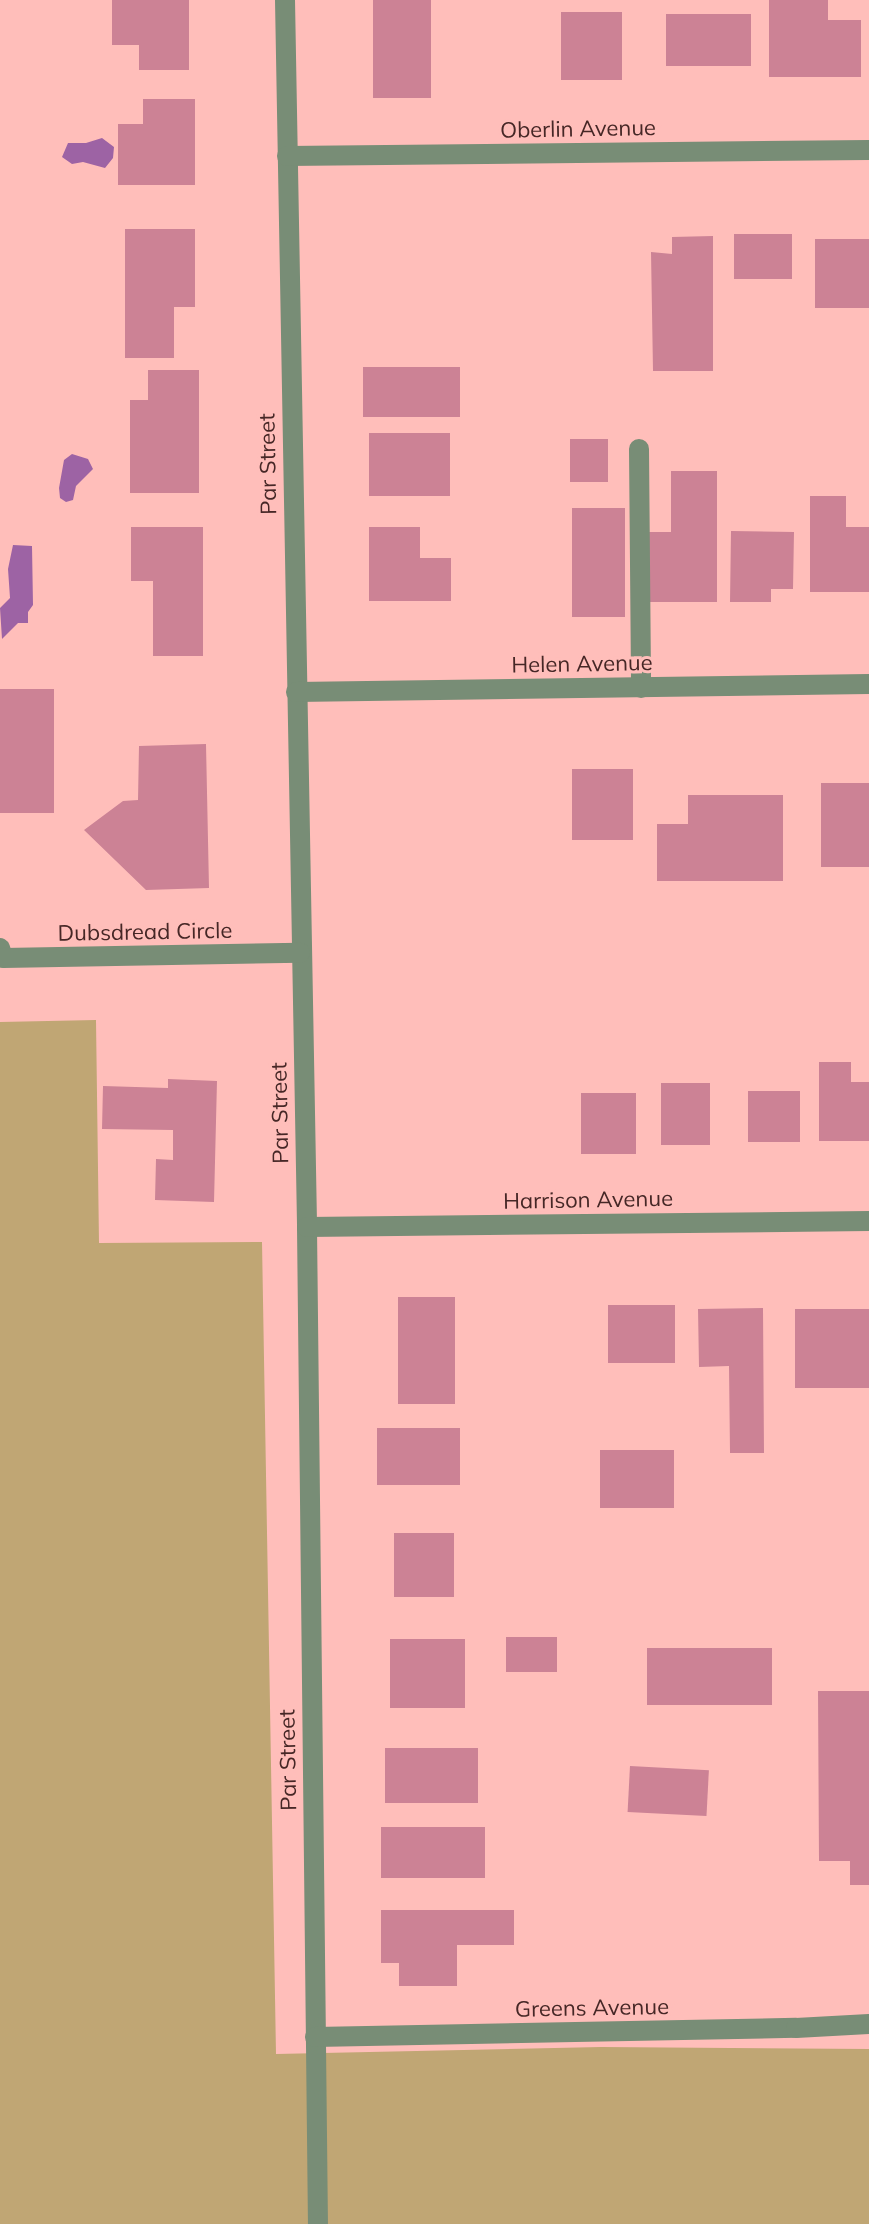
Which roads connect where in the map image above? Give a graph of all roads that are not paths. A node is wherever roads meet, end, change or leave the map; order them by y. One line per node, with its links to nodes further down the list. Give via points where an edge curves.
1 (285, 0): 3 (street, Par Street)
2 (869, 150): 3 (street, Oberlin Avenue)
3 (287, 156): 7 (street, Par Street)
4 (639, 449): 6 (street)
5 (869, 684): 6 (street, Helen Avenue)
6 (641, 688): 7 (street, Helen Avenue)
7 (296, 692): 9 (street, Par Street)
8 (0, 948): 9 (street, Dubsdread Circle, via 3,958)
9 (300, 953): 11 (street, Par Street)
10 (869, 1221): 11 (street, Harrison Avenue)
11 (307, 1227): 13 (street, Par Street)
12 (869, 2024): 13 (street, Greens Avenue)
13 (315, 2037): 14 (street, Par Street)
14 (318, 2224)

